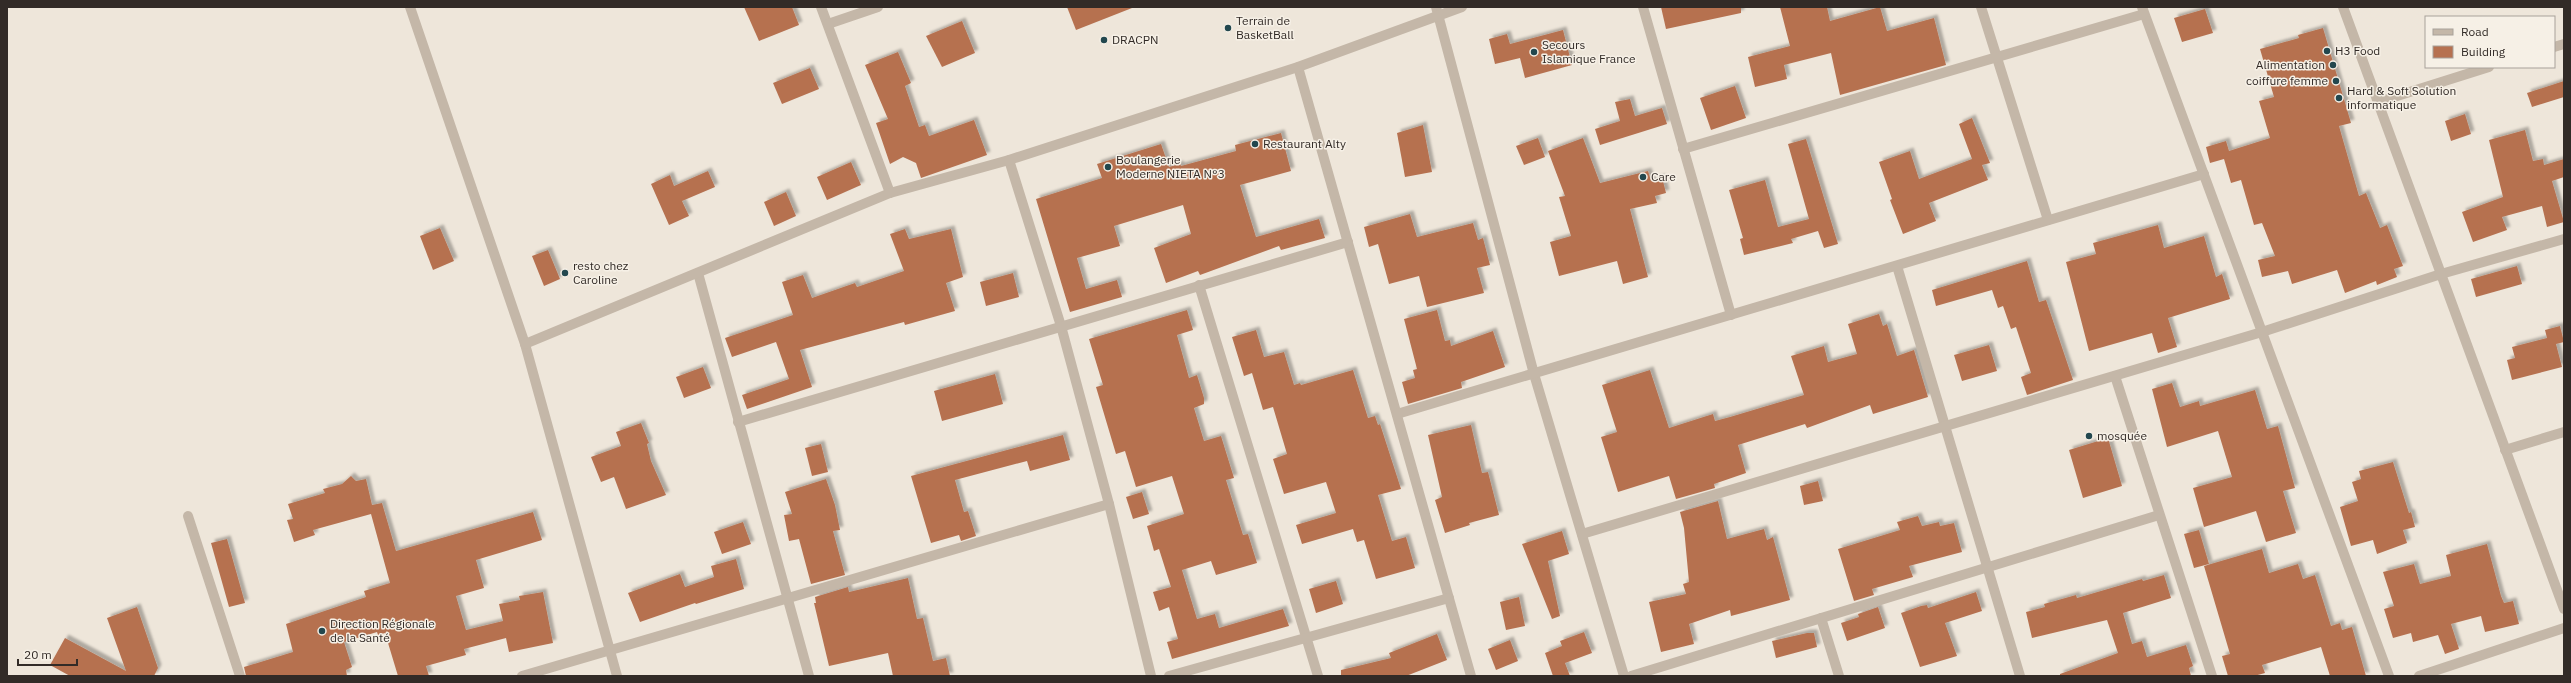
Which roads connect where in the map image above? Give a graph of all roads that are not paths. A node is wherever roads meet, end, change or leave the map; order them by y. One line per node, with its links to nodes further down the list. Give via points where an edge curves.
1 (410, 7): 29 (street)
2 (821, 7): 10 (street)
3 (878, 7): 10 (street)
4 (1462, 7): 8 (street)
5 (1643, 7): 15 (street)
6 (1982, 7): 11 (street)
7 (2343, 7): 14 (street)
8 (1438, 11): 12 (street); 30 (street)
9 (2143, 11): 11 (street); 17 (street)
10 (828, 24): 18 (street)
11 (1997, 58): 15 (street); 19 (street)
12 (1298, 67): 16 (street); 21 (street)
13 (2486, 68): 14 (street)
14 (2378, 102): 24 (street)
15 (1683, 149): 26 (street)
16 (1009, 160): 18 (street); 27 (street)
17 (2204, 174): 19 (street); 28 (street)
18 (890, 193): 23 (street)
19 (2048, 220): 22 (street)
20 (2564, 239): 24 (street)
21 (1348, 242): 25 (street); 32 (street)
22 (1898, 266): 26 (street); 34 (street)
23 (698, 274): 29 (street); 33 (street)
24 (2441, 274): 28 (street); 36 (street)
25 (1199, 285): 27 (street); 47 (street)
26 (1731, 316): 30 (street)
27 (1060, 326): 33 (street); 37 (street)
28 (2262, 332): 31 (street); 62 (street)
29 (525, 344): 48 (street)
30 (1534, 374): 32 (street); 40 (street)
31 (2115, 376): 34 (street); 38 (street)
32 (1397, 414): 43 (street)
33 (738, 422): 42 (street)
34 (1946, 426): 40 (street); 41 (street)
35 (2564, 432): 36 (street)
36 (2505, 450): 44 (street)
37 (1109, 504): 42 (street); 53 (street)
38 (2159, 515): 41 (street); 61 (street)
39 (188, 516): 49 (street)
40 (1582, 534): 57 (street)
41 (1988, 567): 45 (street); 60 (street)
42 (789, 598): 48 (street); 52 (street)
43 (1449, 598): 47 (street); 56 (street)
44 (2564, 610)
45 (1821, 618): 58 (street); 59 (street)
46 (2564, 628): 63 (street)
47 (1308, 636): 54 (street); 55 (street)
48 (609, 650): 50 (street); 51 (street)
49 (240, 676)
50 (522, 676)
51 (617, 676)
52 (809, 676)
53 (1151, 676)
54 (1169, 676)
55 (1318, 676)
56 (1471, 676)
57 (1624, 676)
58 (1630, 676)
59 (1839, 676)
60 (2020, 676)
61 (2212, 676)
62 (2389, 676)
63 (2419, 676)

